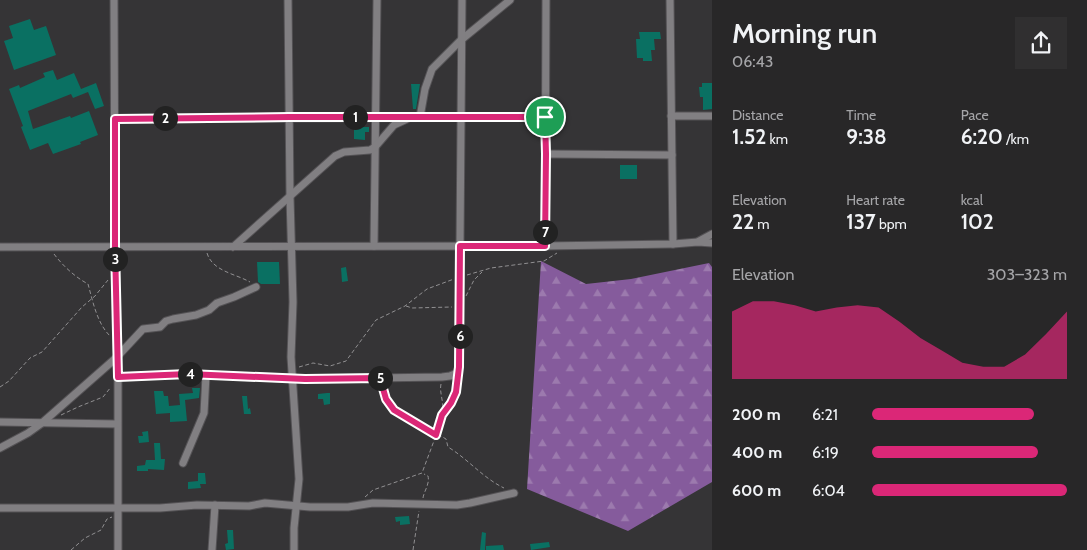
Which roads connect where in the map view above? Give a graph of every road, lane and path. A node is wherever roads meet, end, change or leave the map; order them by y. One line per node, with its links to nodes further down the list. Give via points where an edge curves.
1 (114, 0): 16 (street)
2 (288, 0): 12 (street)
3 (377, 0): 13 (street)
4 (462, 0): 8 (street)
5 (510, 0): 8 (street)
6 (546, 0): 15 (street)
7 (670, 0): 10 (street)
8 (461, 40): 9 (street); 14 (street, via 432,69)
9 (461, 116): 14 (street); 15 (street); 27 (street)
10 (671, 116): 11 (street); 19 (street)
11 (712, 116)
12 (290, 117): 13 (street); 16 (street); 20 (street)
13 (375, 117): 14 (street); 17 (street)
14 (417, 117): 17 (street, via 394,125)
15 (545, 117): 18 (street)
16 (115, 119): 25 (street)
17 (375, 147): 20 (street, via 340,153); 26 (street)
18 (546, 154): 19 (street); 28 (street)
19 (672, 155): 24 (street)
20 (290, 197): 31 (street); 32 (street)
21 (712, 234): 22 (street)
22 (698, 242): 23 (street); 24 (street)
23 (712, 243)
24 (673, 244): 28 (street)
25 (115, 246): 29 (street); 30 (street); 43 (street)
26 (374, 246): 27 (street); 32 (street)
27 (460, 246): 28 (street); 41 (street)
28 (545, 246)
29 (48, 247): 33 (street); 40 (path, via 66,268 88,284)
30 (208, 247): 31 (street); 39 (path, via 208,256 220,268)
31 (233, 247): 32 (street)
32 (291, 247): 46 (street)
33 (0, 248)
34 (558, 251): 35 (path, via 544,261)
35 (483, 271): 36 (path); 41 (path)
36 (466, 275)
37 (458, 277): 42 (path, via 427,289)
38 (108, 280): 40 (path)
39 (256, 287): 44 (street, via 196,315 166,321 150,330 143,329)
40 (92, 299): 43 (path, via 105,331); 51 (path, via 42,352 30,358)
41 (460, 304): 42 (path, via 446,308); 45 (street)
42 (405, 306): 46 (path, via 376,320 346,361 330,366 313,363 299,367)
43 (116, 341): 44 (street)
44 (116, 358): 49 (street); 55 (street)
45 (458, 372): 48 (street); 52 (path, via 456,392)
46 (292, 374): 47 (street); 50 (street, via 305,379); 63 (street, via 299,480)
47 (206, 375): 49 (street); 59 (street, via 204,413)
48 (444, 376): 50 (street); 52 (path, via 440,386 444,406)
49 (118, 377): 53 (path, via 103,397); 56 (street)
50 (380, 378): 57 (path, via 386,399 394,410)
51 (0, 388)
52 (442, 415): 57 (path)
53 (56, 417)
54 (0, 422): 55 (street)
55 (42, 423): 56 (street); 58 (street)
56 (117, 424): 65 (street)
57 (436, 435): 60 (path, via 446,439 448,447 459,452 484,475); 61 (path, via 422,473 373,490)
58 (0, 448)
59 (183, 463)
60 (514, 493): 63 (street, via 457,505 374,503 348,507)
61 (363, 499)
62 (215, 505): 63 (street, via 265,503); 65 (street); 68 (street)
63 (295, 507): 69 (street)
64 (0, 508): 65 (street)
65 (118, 510): 66 (path, via 107,519 101,530); 67 (street)
66 (70, 550)
67 (118, 550)
68 (212, 550)
69 (294, 550)

